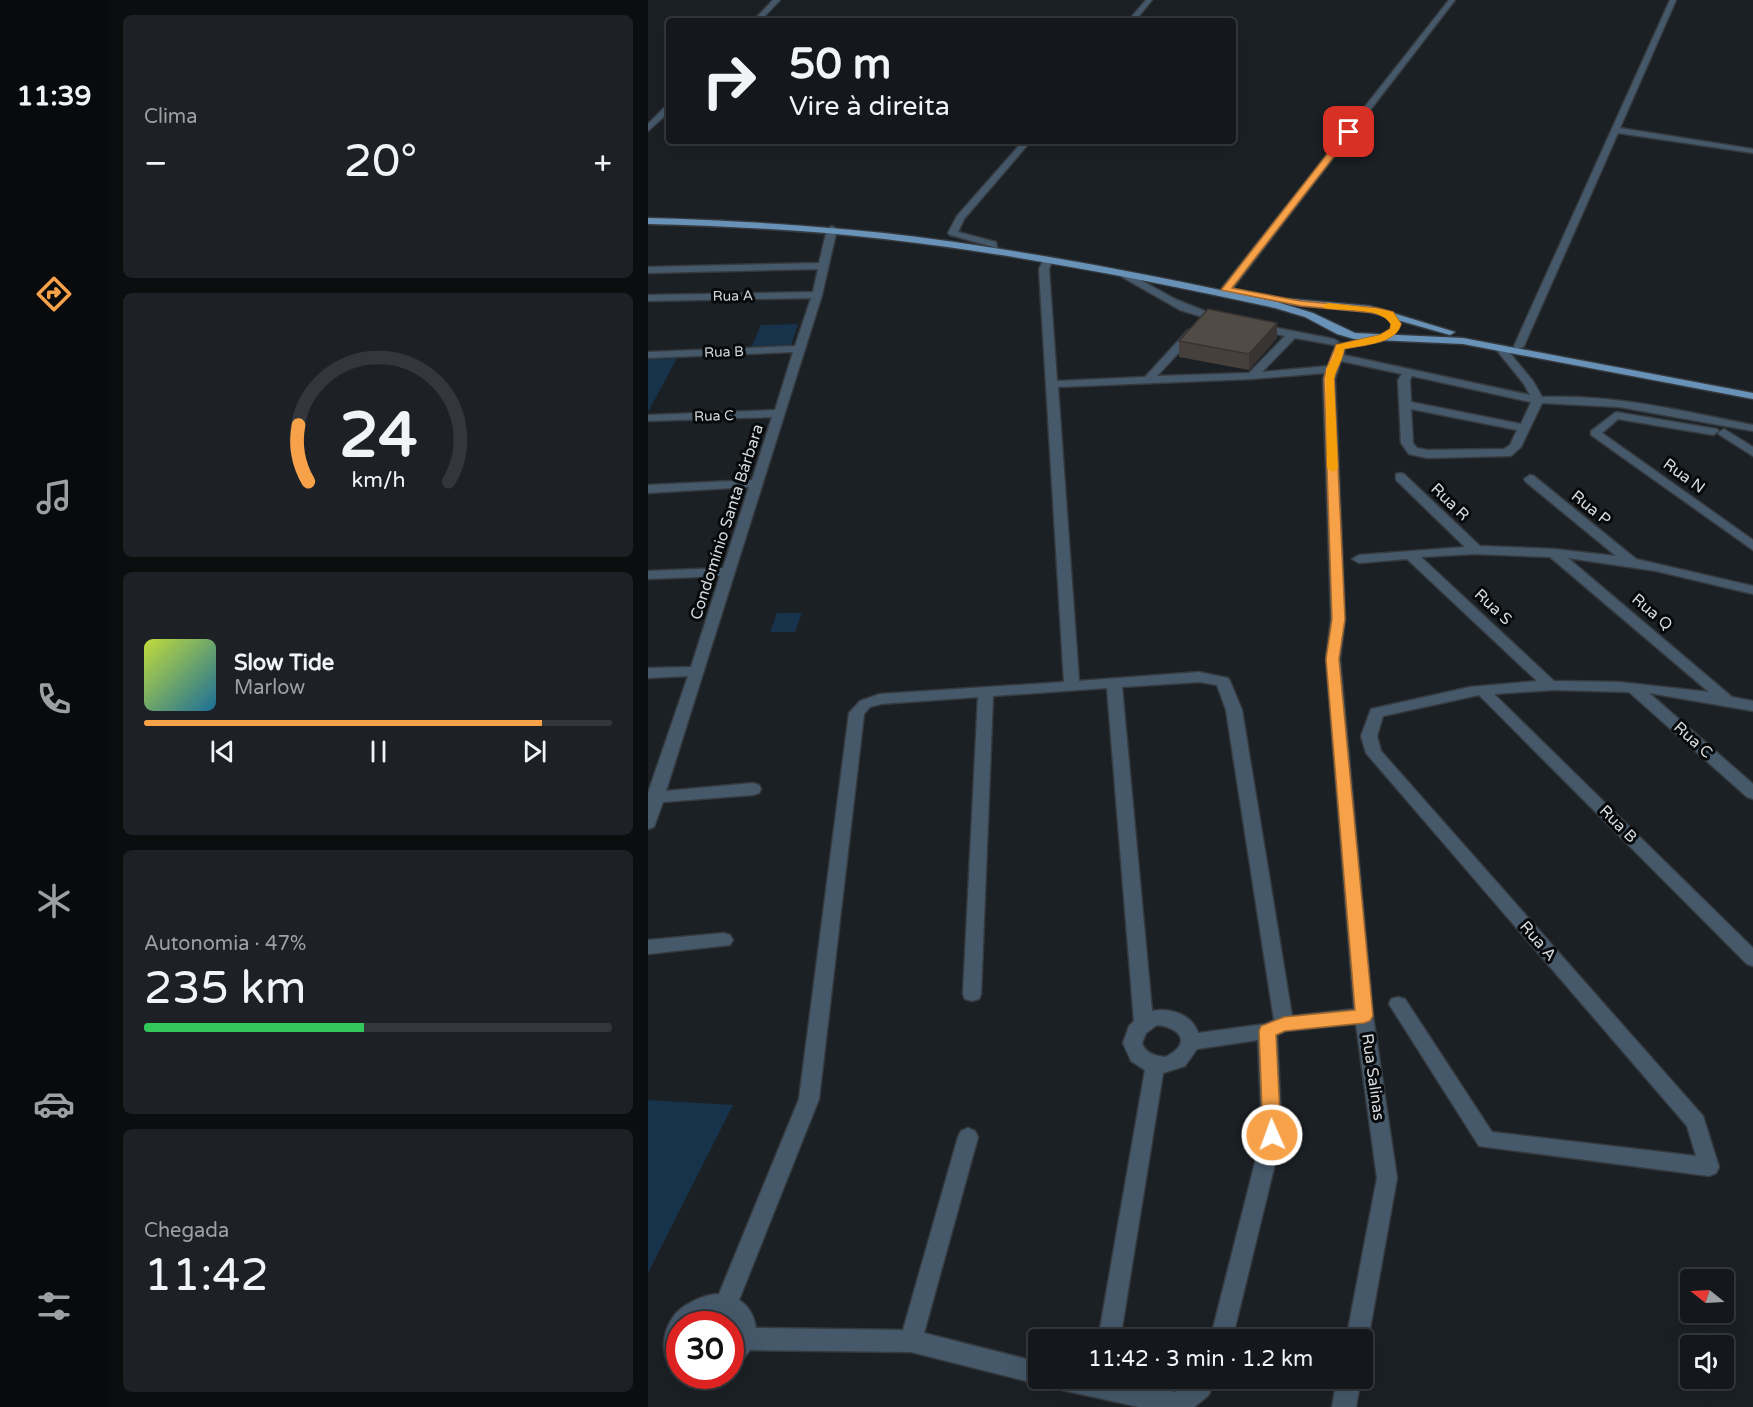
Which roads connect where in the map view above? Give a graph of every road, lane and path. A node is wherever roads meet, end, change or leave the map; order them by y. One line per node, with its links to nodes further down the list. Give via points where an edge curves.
1 (777, 0): 5 (street)
2 (1149, 0): 6 (street)
3 (1452, 0): 19 (street)
4 (1673, 0): 9 (street)
5 (759, 18)
6 (1134, 18)
7 (666, 111): 8 (street)
8 (648, 129)
9 (1616, 130): 11 (street); 28 (street)
10 (1024, 144): 14 (street, via 960,218 953,233)
11 (1753, 151)
12 (648, 219): 13 (main road); 14 (main road, via 713,218 837,225)
13 (832, 229): 15 (main road); 16 (street, Condomínio Santa Bárbara)
14 (994, 246): 19 (main road)
15 (1047, 261): 18 (main road); 35 (street, via 1044,269)
16 (822, 266): 17 (street); 20 (street, Condomínio Santa Bárbara)
17 (648, 270)
18 (1125, 275): 24 (street); 27 (main road, via 1277,305)
19 (1226, 290): 22 (main road, via 1281,301)
20 (817, 295): 21 (street, Rua A); 30 (street, Condomínio Santa Bárbara)
21 (648, 298)
22 (1346, 307): 23 (main road); 27 (main road, via 1332,315)
23 (1389, 314): 26 (main road, via 1396,327); 28 (main road)
24 (1207, 317): 25 (street); 34 (street)
25 (1292, 334): 27 (street); 33 (street)
26 (1383, 338): 27 (street); 27 (main road, via 1361,337); 29 (main road, via 1431,338)
27 (1336, 344): 32 (street); 33 (street); 79 (street, Rua Salinas, via 1338,619 1333,659)
28 (1519, 346): 36 (main road)
29 (1500, 348): 37 (main road); 38 (street, via 1529,382)
30 (800, 349): 31 (street, Rua B); 40 (street, Condomínio Santa Bárbara)
31 (648, 354)
32 (1409, 372): 38 (street); 39 (street, via 1404,380)
33 (1252, 376): 34 (street)
34 (1149, 379): 35 (street)
35 (1053, 384): 63 (street)
36 (1753, 391)
37 (1753, 396)
38 (1538, 400): 42 (street); 43 (street, via 1563,398 1629,405)
39 (1405, 404): 42 (street); 42 (street, via 1407,443 1413,450 1427,454 1507,453 1515,447)
40 (779, 413): 41 (street, Rua C); 49 (street, Condomínio Santa Bárbara)
41 (648, 418)
42 (1524, 428)
43 (1753, 428)
44 (1724, 433): 45 (street); 46 (street); 51 (street, Rua N, via 1616,414 1595,433)
45 (1753, 439)
46 (1753, 452)
47 (1400, 477): 52 (street, Rua R)
48 (1530, 479): 56 (street, Rua P)
49 (757, 483): 50 (street); 57 (street, Condomínio Santa Bárbara)
50 (648, 489)
51 (1753, 546)
52 (1477, 551): 53 (street); 54 (street)
53 (1554, 553): 56 (street); 68 (street, Rua Q)
54 (1411, 555): 55 (street); 64 (street, Rua S)
55 (1359, 559)
56 (1631, 562): 59 (street)
57 (728, 572): 58 (street); 60 (street, Condomínio Santa Bárbara)
58 (648, 575)
59 (1750, 590)
60 (697, 671): 61 (street); 72 (street, Condomínio Santa Bárbara)
61 (648, 673)
62 (1114, 682): 63 (street); 80 (street); 81 (street, via 1199,677 1223,681 1234,710)
63 (1072, 685): 67 (street)
64 (1551, 686): 65 (street, Rua A); 66 (street, Rua A)
65 (1634, 687): 68 (street, Rua A); 71 (street, Rua C)
66 (1482, 690): 76 (street, Rua B); 78 (street, Rua A, via 1376,712 1369,736 1374,753 1696,1122 1709,1167 1486,1140)
67 (986, 691): 77 (street); 85 (street, via 880,699 865,704 857,713 809,1099)
68 (1726, 699): 69 (street, Rua A)
69 (1753, 706)
70 (753, 789): 72 (street)
71 (1753, 794)
72 (652, 798): 73 (street, Condomínio Santa Bárbara)
73 (648, 823)
74 (724, 940): 75 (street)
75 (648, 947)
76 (1753, 959)
77 (972, 994)
78 (1398, 1004)
79 (1364, 1016): 81 (street); 90 (street, Rua Salinas, via 1388,1178)
80 (1144, 1022): 82 (street, via 1170,1017 1182,1022 1190,1031); 83 (street, via 1132,1041 1135,1052)
81 (1276, 1028): 82 (street); 89 (street, via 1272,1135)
82 (1192, 1042): 83 (street, via 1180,1060)
83 (1155, 1065): 88 (street)
84 (968, 1137): 91 (street)
85 (726, 1304): 86 (street, via 709,1304); 87 (street)
86 (695, 1311)
87 (738, 1311)
88 (1111, 1329)
89 (1224, 1329)
90 (1359, 1329)
91 (911, 1341): 92 (street); 93 (street)
92 (744, 1348)
93 (1028, 1370)
94 (1124, 1389): 95 (street, via 1178,1404)
95 (1199, 1389)
96 (1347, 1389): 97 (street)
97 (1344, 1407)

